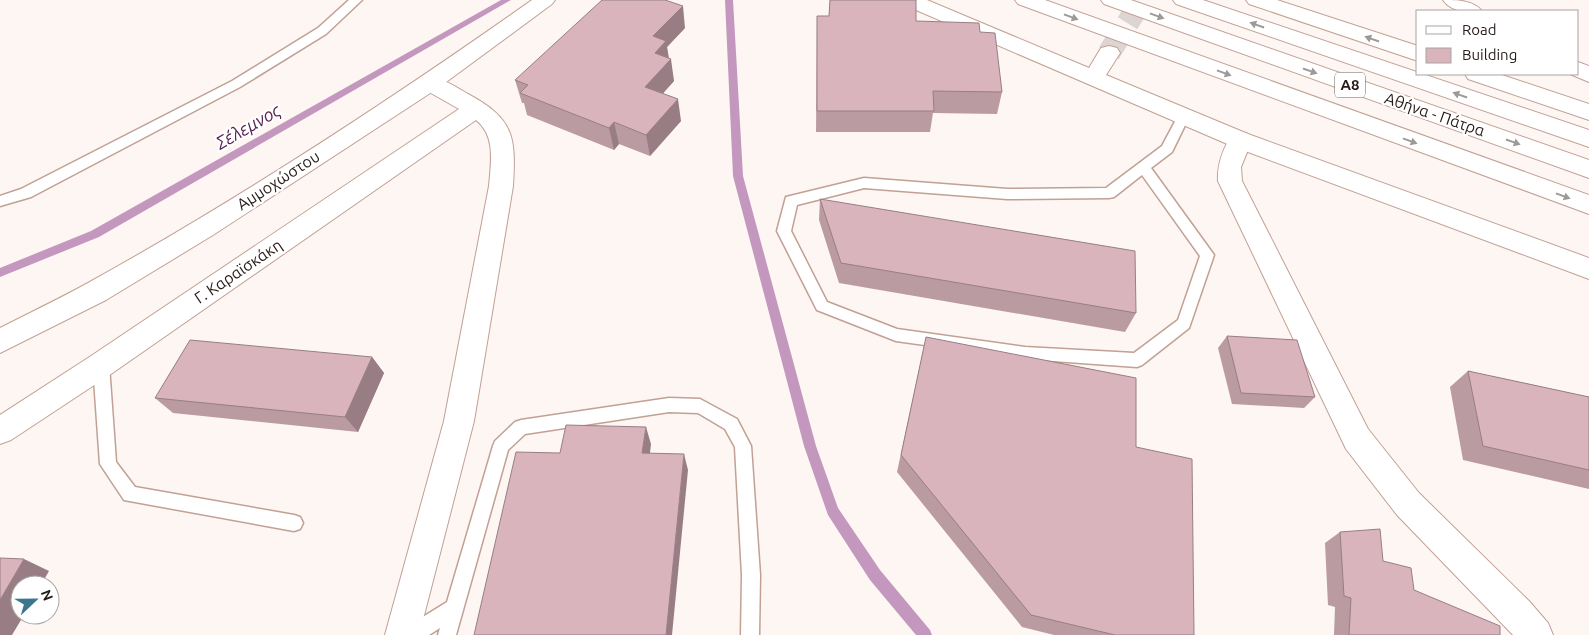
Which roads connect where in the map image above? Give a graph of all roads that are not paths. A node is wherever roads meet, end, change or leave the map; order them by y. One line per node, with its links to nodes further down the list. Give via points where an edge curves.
1 (356, 0): 22 (lane, via 322,30 236,84 26,193)
2 (545, 0): 14 (main road, Αμμοχώστου)
3 (909, 0): 13 (main road)
4 (1025, 0): 23 (main road, one-way to 23)
5 (1111, 0): 21 (main road, Αθήνα - Πάτρα / Α8, one-way to 21)
6 (1183, 0): 19 (main road, Αθήνα - Πάτρα / Α8, one-way to 6)
7 (1256, 0): 10 (main road, one-way to 7)
8 (1453, 0): 9 (main road)
9 (1470, 10)
10 (1416, 53)
11 (1109, 54): 13 (main road)
12 (1479, 75): 16 (main road)
13 (1093, 78): 17 (main road)
14 (430, 83): 15 (main road); 25 (main road, Αμμοχώστου, via 188,238 96,292)
15 (475, 109): 26 (main road, Γ. Καραϊσκάκη); 30 (main road, via 491,120 499,132 501,186 459,421)
16 (1589, 112)
17 (1183, 117): 18 (main road); 20 (lane, via 1167,149)
18 (1240, 140): 24 (main road); 34 (main road, via 1229,167 1230,181 1357,439 1408,504)
19 (1589, 140)
20 (1143, 167): 20 (lane, via 1109,193 1007,194 864,183 791,201 784,231 822,306 896,334 1025,354 1137,360 1184,324 1207,255)
21 (1589, 169)
22 (0, 201)
23 (1589, 205)
24 (1589, 268)
25 (0, 341)
26 (101, 365): 27 (main road, Γ. Καραϊσκάκη); 28 (lane, via 108,464 130,494)
27 (0, 431)
28 (294, 523)
29 (454, 608): 31 (lane); 32 (lane); 33 (lane, via 501,446 521,427 670,405 700,406 731,424 743,446 751,575)
30 (402, 635)
31 (412, 635)
32 (448, 635)
33 (750, 635)
34 (1536, 635)

